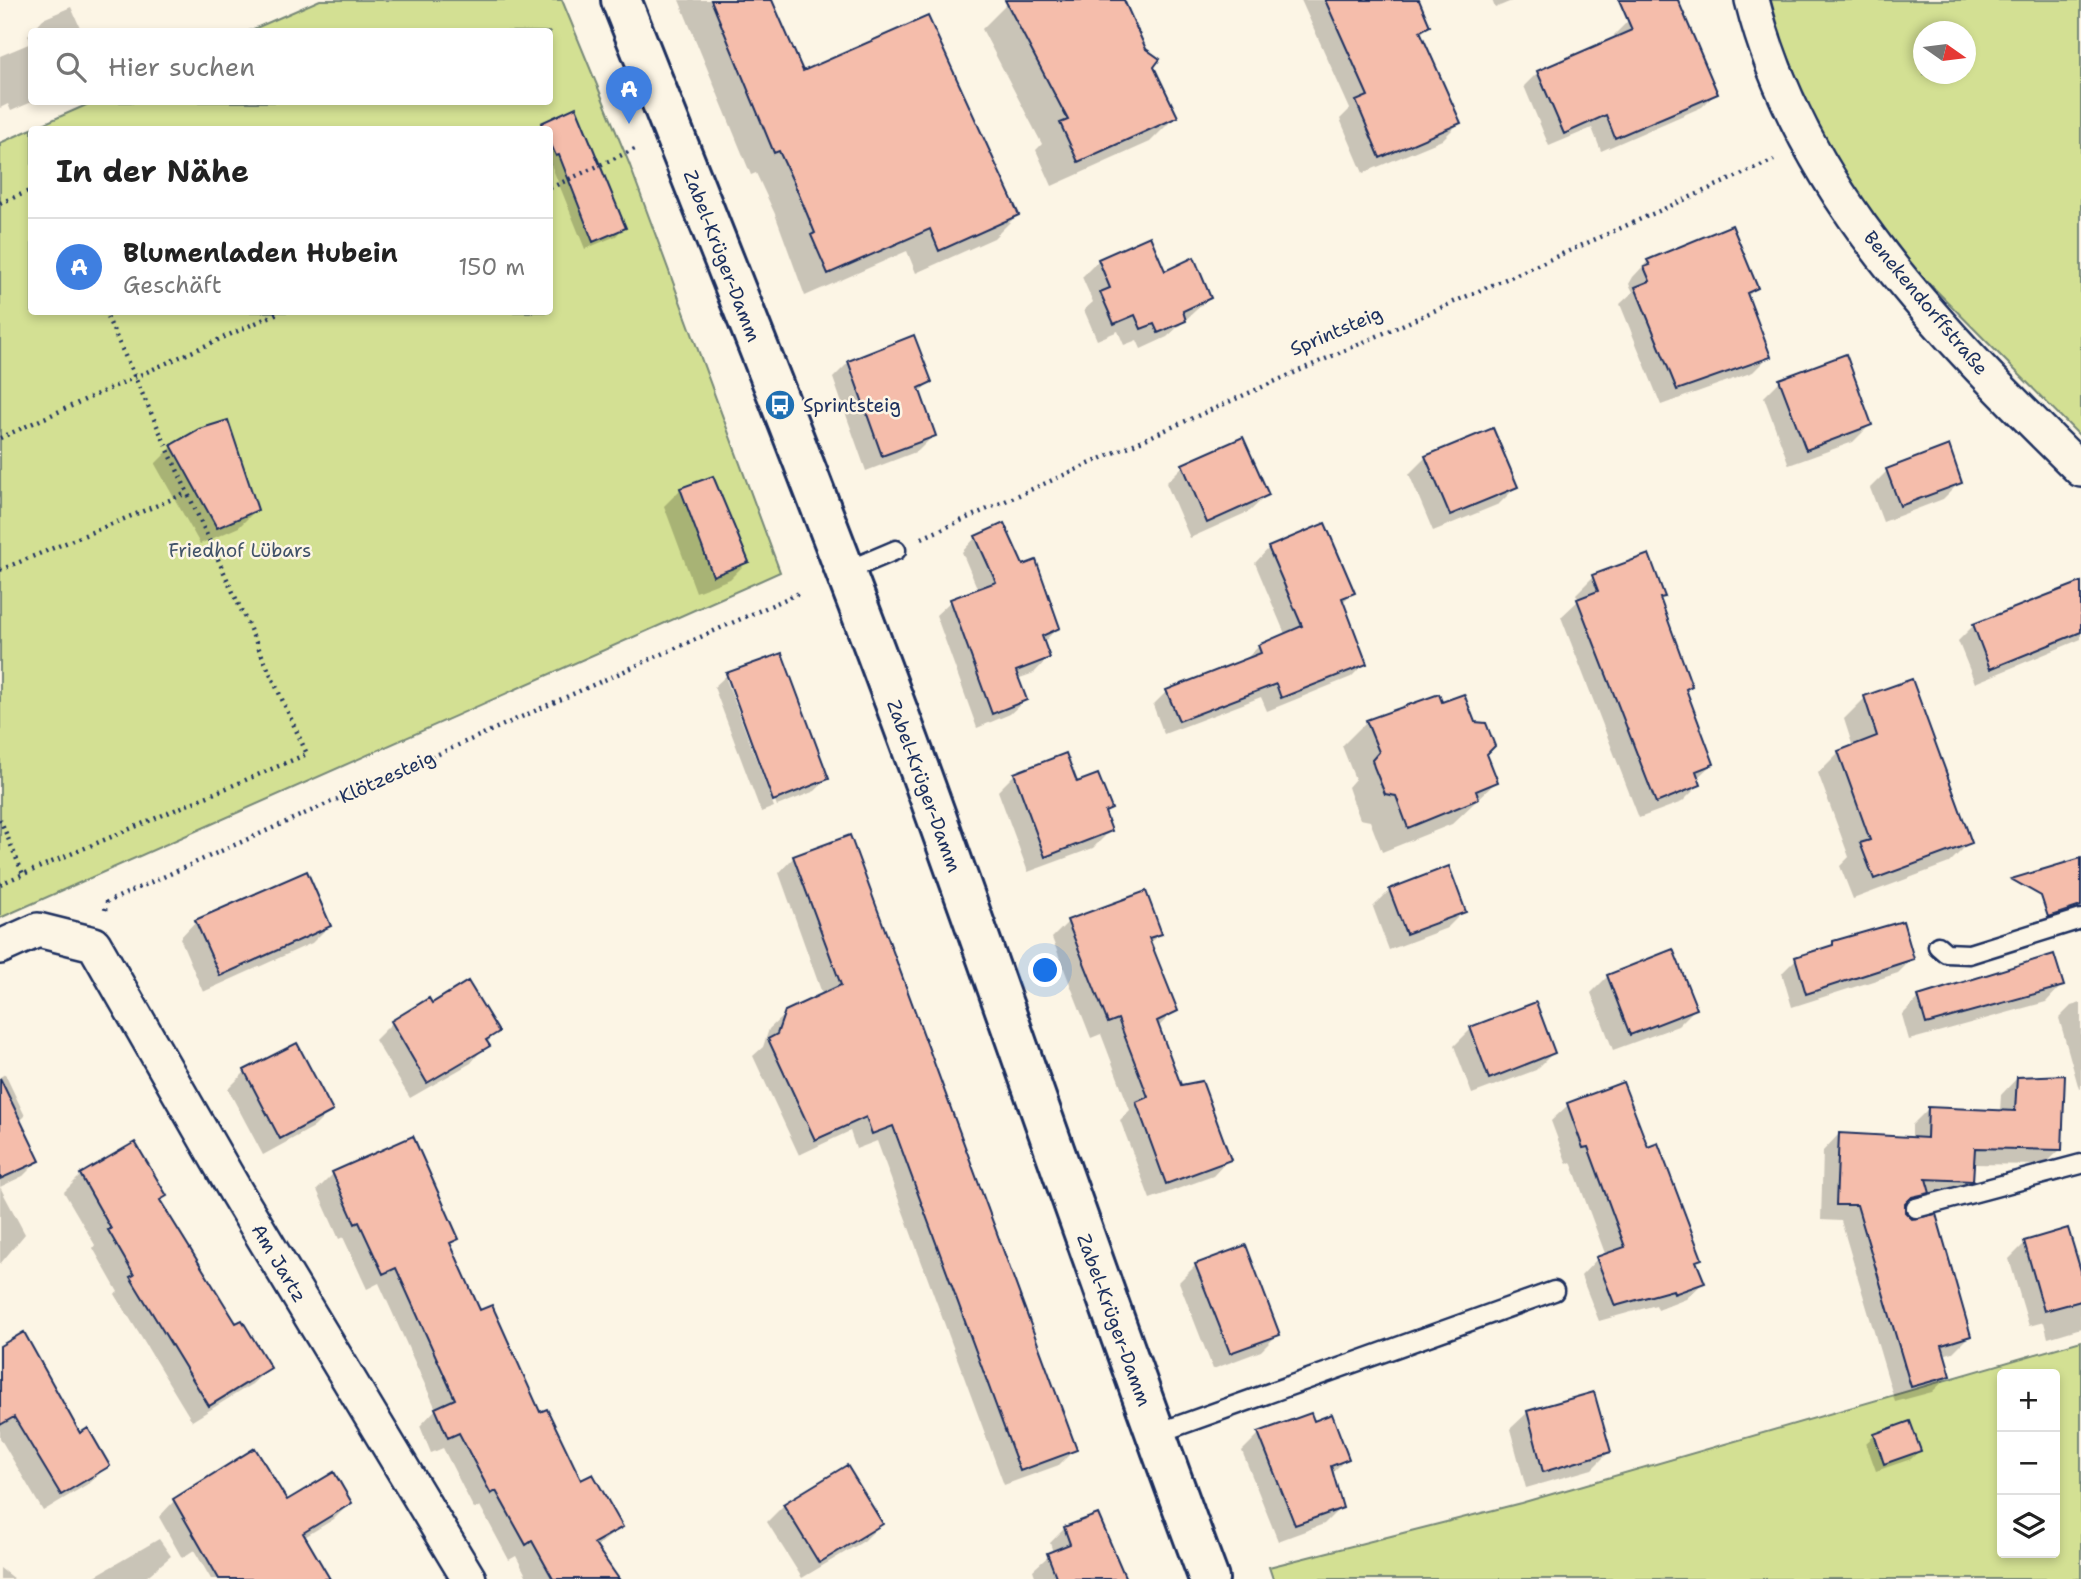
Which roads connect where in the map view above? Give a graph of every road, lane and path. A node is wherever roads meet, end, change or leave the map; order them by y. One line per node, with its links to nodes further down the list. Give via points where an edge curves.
1 (621, 0): 3 (street, Zabel-Krüger-Damm)
2 (1752, 0): 4 (street, Benekendorffstraße, via 1762,42)
3 (673, 132): 5 (path); 16 (street, Zabel-Krüger-Damm)
4 (1807, 145): 12 (street, Benekendorffstraße, via 1899,278 2003,394); 14 (path, Sprintsteig)
5 (553, 187)
6 (28, 192): 7 (path)
7 (0, 203)
8 (106, 315): 10 (path)
9 (273, 315): 10 (path)
10 (135, 378): 11 (path); 13 (path)
11 (0, 438)
12 (2081, 470)
13 (187, 494): 15 (path); 19 (path, via 307,754)
14 (896, 550): 16 (lane)
15 (0, 570)
16 (844, 572): 28 (street, Zabel-Krüger-Damm, via 920,772)
17 (799, 593): 22 (path, Klötzesteig, via 107,902)
18 (0, 819): 19 (path)
19 (23, 874): 20 (path)
20 (0, 884)
21 (2081, 919): 23 (lane, via 1969,954 1946,953)
22 (94, 944): 24 (street, via 38,930); 29 (street, Am Jartz, via 236,1192)
23 (1938, 946)
24 (0, 947)
25 (2081, 1164): 26 (lane)
26 (1916, 1208)
27 (1554, 1291): 28 (lane)
28 (1155, 1434): 30 (street, Zabel-Krüger-Damm)
29 (469, 1579)
30 (1209, 1579)

